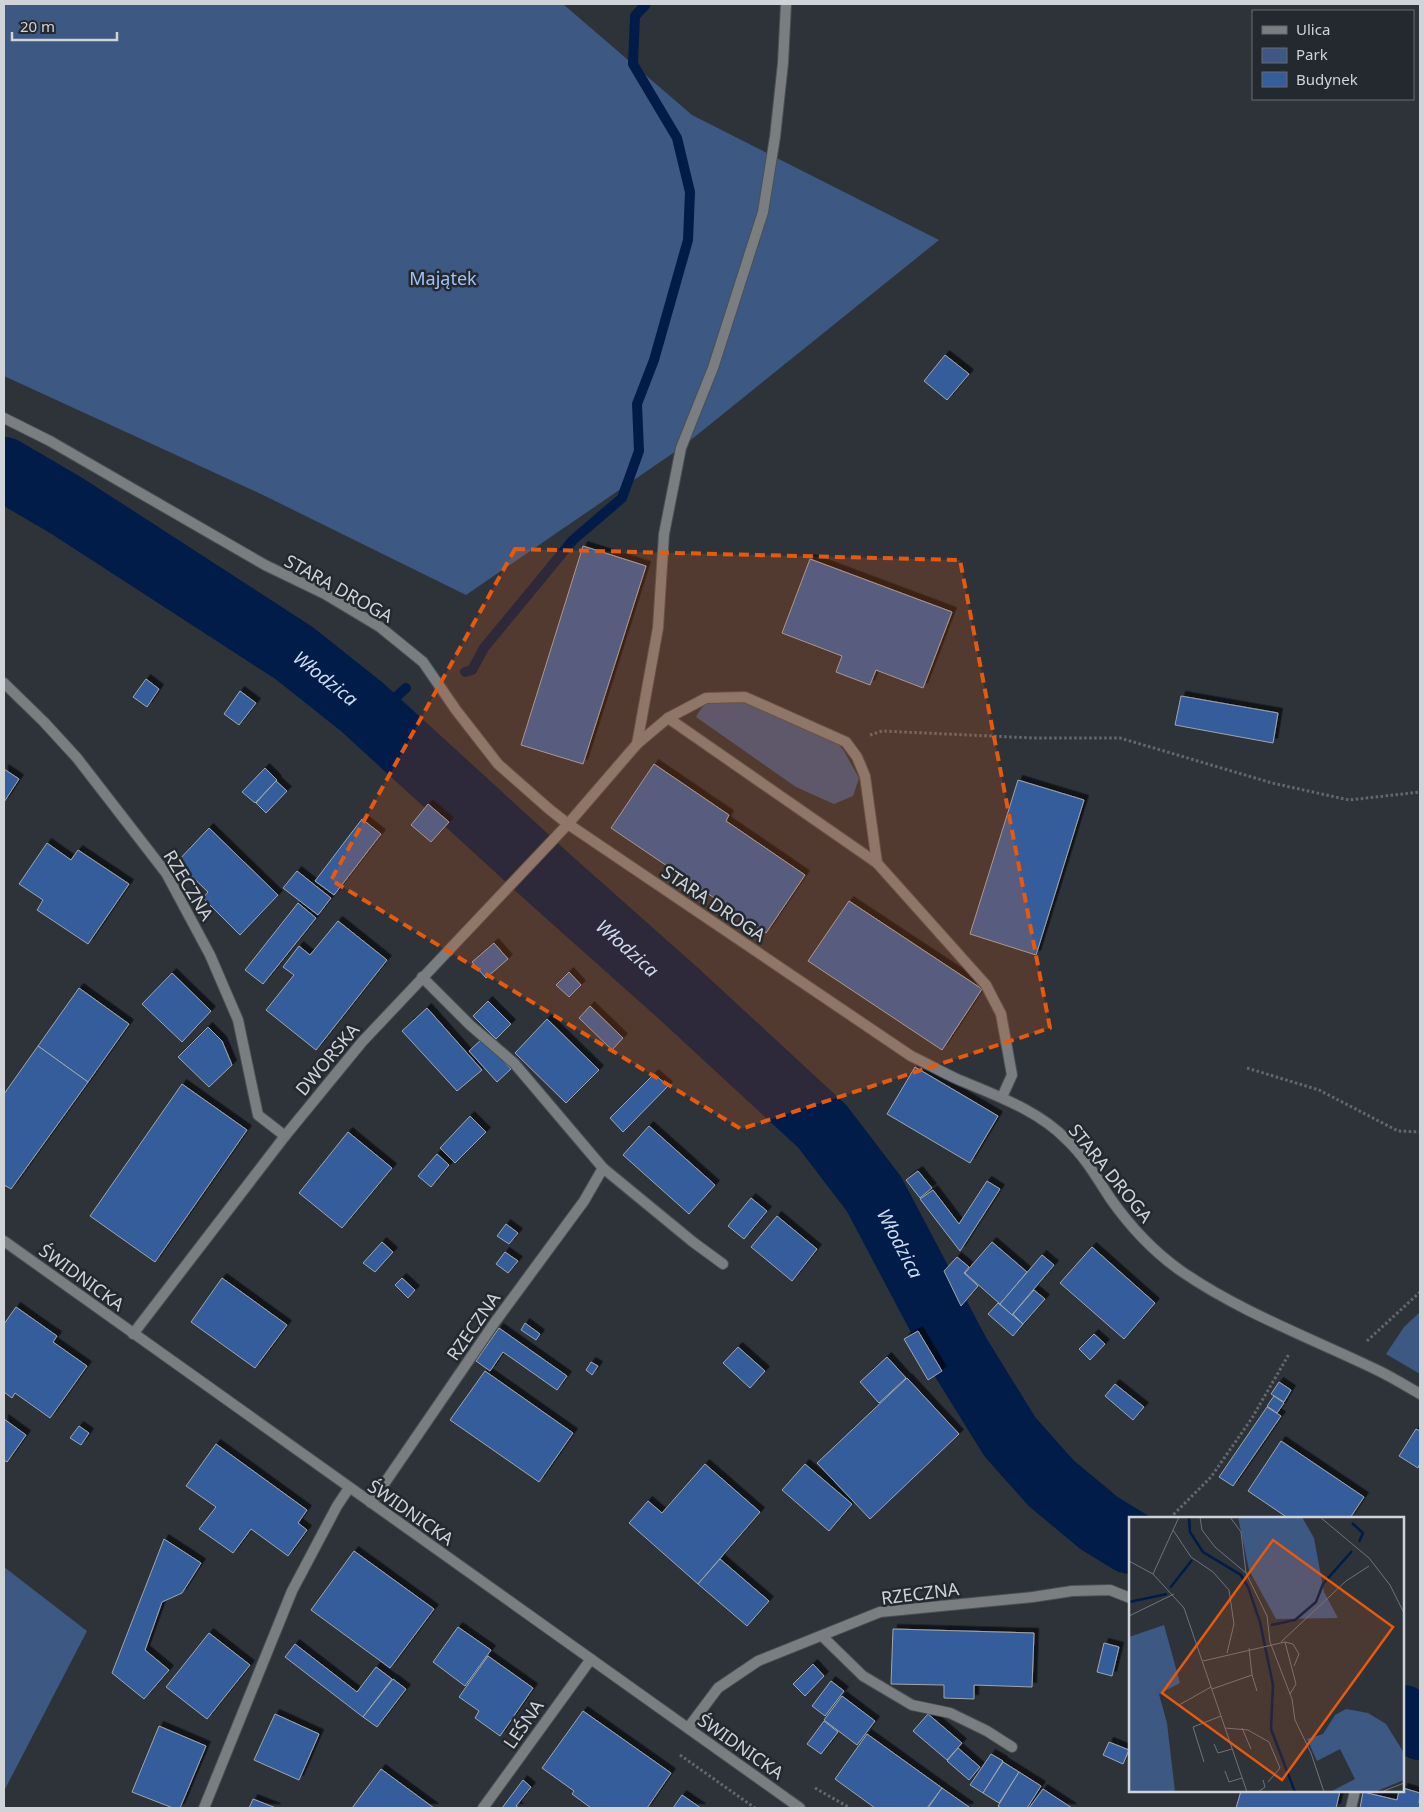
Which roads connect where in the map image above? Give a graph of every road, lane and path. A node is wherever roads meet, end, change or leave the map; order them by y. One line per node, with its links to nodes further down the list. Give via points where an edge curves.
1 (786, 4): 6 (street, via 775,137 763,212 682,448 664,534 658,628)
2 (4, 418): 8 (street, STARA DROGA, via 380,627 423,662 498,764)
3 (4, 683): 14 (street, RZECZNA, via 77,758 166,873 210,956 238,1020 258,1115)
4 (668, 718): 5 (street, via 706,698 744,697); 6 (street, DWORSKA); 9 (street)
5 (846, 742): 7 (path, via 882,731 1033,738 1120,738 1272,784 1349,800); 9 (street, via 858,757 865,776)
6 (637, 744): 8 (street, DWORSKA)
7 (1420, 792)
8 (568, 824): 10 (street, DWORSKA); 12 (street, STARA DROGA, via 911,1056)
9 (877, 863): 12 (street, via 986,985 1001,1014 1012,1075)
10 (422, 977): 14 (street, DWORSKA, via 362,1042); 15 (street, via 470,1026 514,1063)
11 (1246, 1068): 13 (path, via 1319,1090 1398,1132)
12 (1002, 1097): 20 (street, STARA DROGA, via 1045,1121 1067,1140 1150,1245 1174,1266 1239,1306)
13 (1420, 1132)
14 (284, 1136): 19 (street, DWORSKA)
15 (603, 1168): 17 (street); 24 (street, RZECZNA, via 584,1201 494,1322)
16 (4, 1241): 19 (street, ŚWIDNICKA)
17 (723, 1264)
18 (1420, 1292): 21 (path, via 1367,1342)
19 (133, 1334): 23 (street, ŚWIDNICKA)
20 (1300, 1336): 21 (street, STARA DROGA); 25 (path, via 1252,1418 1211,1477)
21 (1356, 1360): 22 (street, STARA DROGA)
22 (1420, 1394)
23 (349, 1488): 24 (street, ŚWIDNICKA); 32 (street, via 292,1591)
24 (371, 1503): 28 (street, ŚWIDNICKA)
25 (1171, 1517)
26 (1129, 1598): 27 (street, RZECZNA, via 1110,1590 1072,1591 880,1612)
27 (822, 1636): 29 (street, RZECZNA, via 758,1661 718,1688); 30 (street, via 863,1676 912,1705 950,1714 987,1731)
28 (591, 1659): 29 (street, ŚWIDNICKA); 33 (street, LEŚNA)
29 (688, 1728): 34 (street, ŚWIDNICKA)
30 (1012, 1748)
31 (1355, 1792): 35 (street)
32 (204, 1808)
33 (483, 1808)
34 (800, 1808)
35 (1351, 1808)

